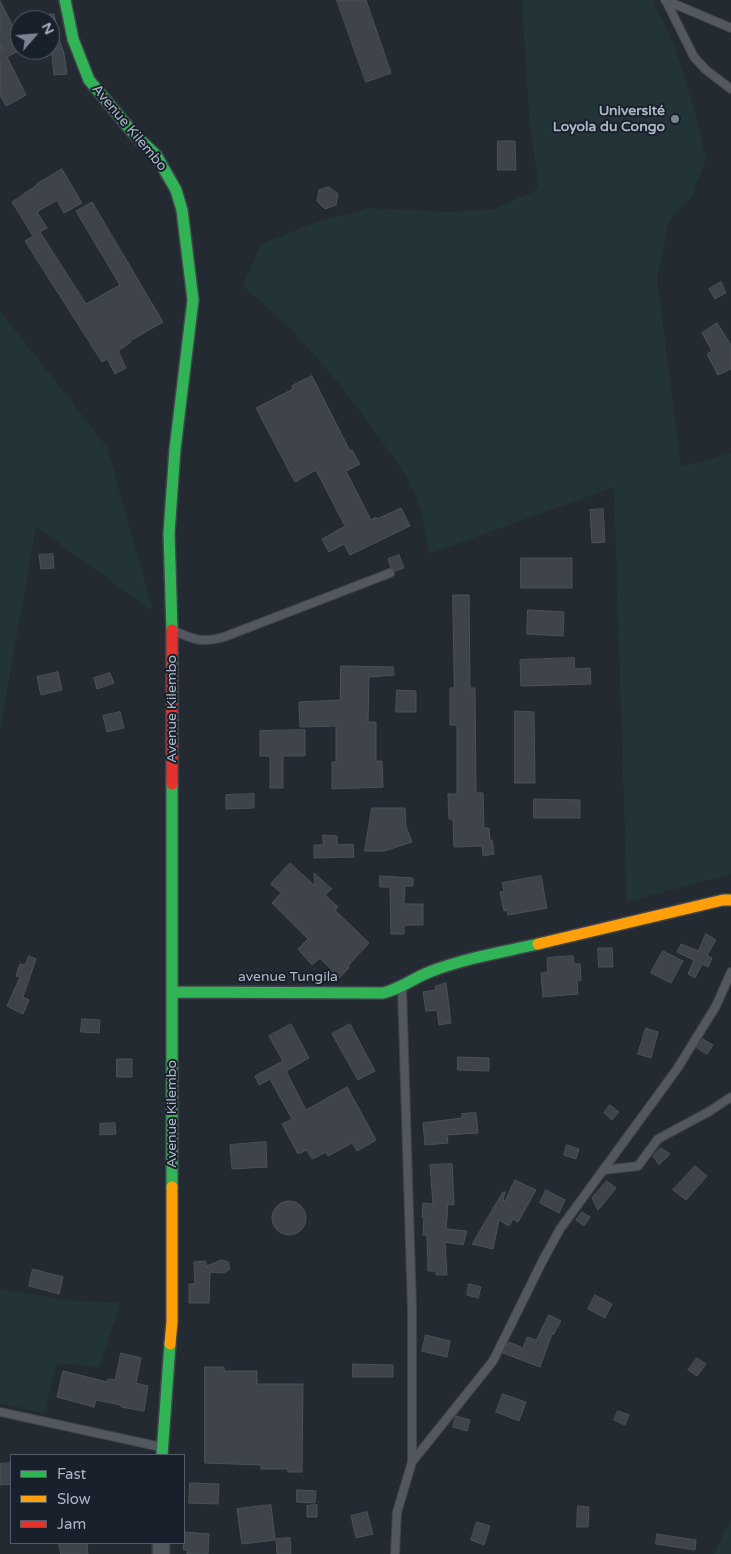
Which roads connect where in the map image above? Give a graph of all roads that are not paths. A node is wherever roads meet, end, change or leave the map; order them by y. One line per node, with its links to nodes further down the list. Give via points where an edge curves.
1 (65, 0): 6 (street, Avenue Kilembo, via 73,39 89,80 156,155 176,190 182,210 192,300 174,449 169,533)
2 (665, 1): 3 (lane); 4 (lane, via 694,57)
3 (731, 28)
4 (731, 89)
5 (390, 573): 6 (lane, via 224,637 194,640)
6 (172, 630): 10 (street, Avenue Kilembo)
7 (731, 900): 9 (street, avenue Tungila, via 455,963 431,971)
8 (731, 972): 12 (lane, via 716,1006 677,1069)
9 (402, 987): 10 (street, avenue Tungila, via 383,993); 15 (lane, via 412,1289)
10 (172, 992): 14 (street, Avenue Kilembo, via 172,1322)
11 (731, 1097): 12 (lane, via 658,1139 638,1166)
12 (604, 1170): 15 (lane, via 560,1229 493,1361)
13 (0, 1412): 14 (lane)
14 (163, 1451)
15 (412, 1462): 16 (lane, via 398,1512)
16 (395, 1554)

